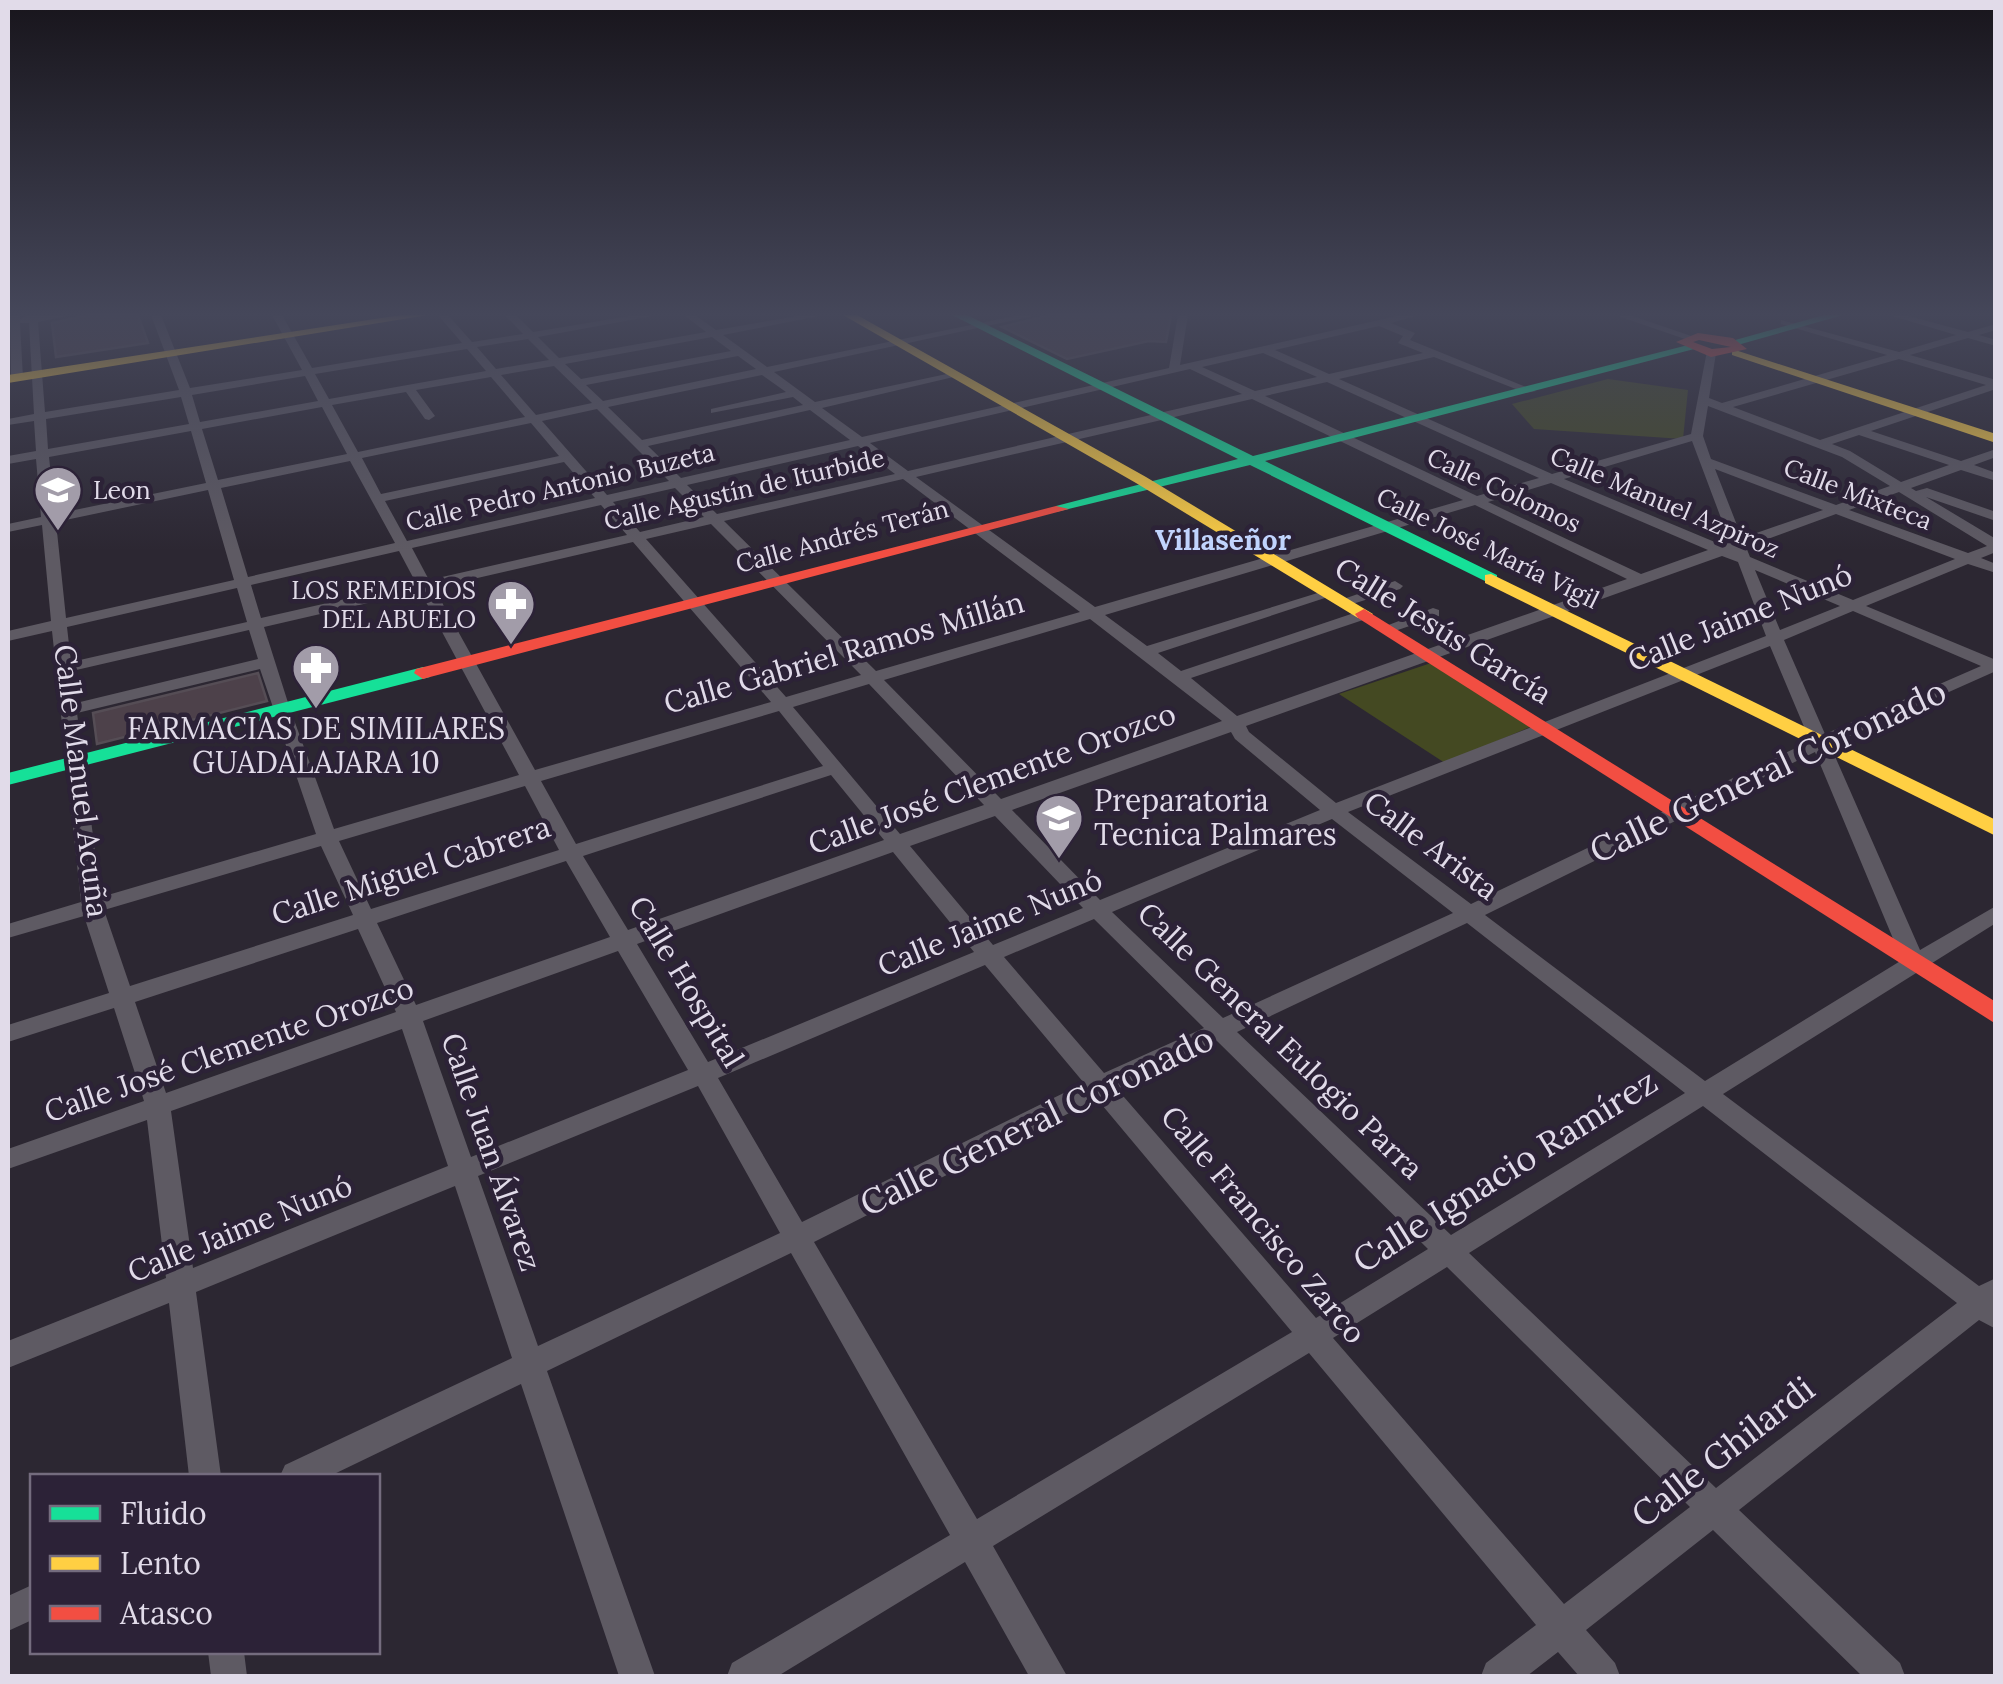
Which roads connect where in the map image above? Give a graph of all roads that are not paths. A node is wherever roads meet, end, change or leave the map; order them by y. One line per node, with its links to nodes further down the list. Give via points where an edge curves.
1 (30, 394): 33 (street, Calle Manuel Acuña)
2 (170, 394): 33 (street)
3 (186, 394): 39 (street, Calle Juan Álvarez)
4 (319, 394): 26 (street, Calle Hospital)
5 (380, 394): 26 (street)
6 (414, 394): 34 (street)
7 (511, 394): 36 (street, Calle Francisco Zarco)
8 (589, 394): 27 (street, Calle General Eulogio Parra)
9 (656, 394): 27 (street)
10 (692, 394): 31 (street)
11 (795, 394): 29 (street, Calle Arista); 31 (street)
12 (874, 394): 29 (street)
13 (990, 394): 28 (street, Calle Jesús García)
14 (1068, 394): 28 (street, Calle Pedro Antonio Buzeta)
15 (1116, 394): 35 (street, Calle José María Vigil)
16 (1247, 394): 24 (street, Calle Colomos)
17 (1262, 394): 24 (street, Calle Agustín de Iturbide)
18 (1362, 394): 37 (street, Calle Manuel Azpiroz)
19 (1520, 394): 37 (street, Calle Andrés Terán)
20 (1707, 394): 25 (street)
21 (1767, 394): 30 (street)
22 (1867, 394): 32 (street)
23 (1969, 394): 32 (street)
24 (1252, 396): 35 (street, Calle Agustín de Iturbide); 44 (street, Calle Colomos)
25 (1706, 401): 30 (street); 42 (street)
26 (325, 404): 39 (street); 51 (street, Calle Hospital)
27 (600, 405): 36 (street); 48 (street, Calle General Eulogio Parra)
28 (1013, 406): 43 (street, Calle Jesús García); 46 (street, Calle Pedro Antonio Buzeta)
29 (815, 407): 40 (street); 46 (street, Calle Arista)
30 (1722, 407): 47 (street)
31 (715, 411): 40 (street)
32 (1920, 411): 41 (street); 45 (street)
33 (40, 416): 38 (street); 49 (street, Calle Manuel Acuña)
34 (429, 416)
35 (1161, 416): 43 (street, Calle Agustín de Iturbide); 54 (street, Calle José María Vigil)
36 (533, 419): 51 (street); 52 (street, Calle Francisco Zarco)
37 (1418, 419): 44 (street, Calle Andrés Terán); 59 (street, Calle Manuel Azpiroz)
38 (8, 422)
39 (196, 426): 49 (street); 62 (street, Calle Juan Álvarez)
40 (733, 426): 48 (street)
41 (1859, 431): 47 (street); 56 (street)
42 (1698, 436): 55 (street); 59 (street, Calle Gabriel Ramos Millán)
43 (1071, 437): 57 (street, Calle Agustín de Iturbide); 61 (street, Calle Jesús García)
44 (1343, 438): 54 (street, Calle Andrés Terán); 66 (street, Calle Colomos)
45 (1996, 438)
46 (860, 441): 57 (street, Calle Arista); 60 (street, Calle Pedro Antonio Buzeta)
47 (1823, 443): 63 (street)
48 (639, 444): 60 (street, Calle General Eulogio Parra)
49 (42, 454): 53 (street); 70 (street, Calle Manuel Acuña)
50 (1996, 454): 56 (street, Calle José Clemente Orozco)
51 (354, 456): 62 (street); 64 (street, Calle Hospital)
52 (566, 458): 64 (street); 65 (street, Calle Francisco Zarco)
53 (8, 460)
54 (1250, 460): 61 (street, Calle Andrés Terán); 71 (street, Calle José María Vigil)
55 (1705, 461): 67 (street, Calle Mixteca); 75 (street)
56 (1962, 466): 58 (street); 63 (street, Calle José Clemente Orozco)
57 (905, 475): 69 (street, Calle Agustín de Iturbide); 73 (street, Calle Arista)
58 (1996, 478)
59 (1552, 479): 66 (street, Calle Gabriel Ramos Millán); 78 (street, Calle Manuel Azpiroz)
60 (677, 483): 65 (street, Calle Pedro Antonio Buzeta); 69 (street, Calle General Eulogio Parra)
61 (1151, 484): 73 (street, Calle Andrés Terán); 79 (street, Calle Jesús García)
62 (213, 486): 70 (street); 84 (street, Calle Juan Álvarez)
63 (1903, 486): 67 (street, Calle José Clemente Orozco); 68 (street); 77 (street)
64 (376, 499): 76 (street, Calle Hospital)
65 (603, 500): 74 (street, Calle Francisco Zarco); 76 (street, Calle Pedro Antonio Buzeta)
66 (1475, 502): 71 (street, Calle Gabriel Ramos Millán); 83 (street, Calle Colomos)
67 (1835, 510): 75 (street, Calle José Clemente Orozco); 80 (street, Calle Mixteca)
68 (1996, 518)
69 (714, 519): 74 (street, Calle Agustín de Iturbide); 85 (street, Calle General Eulogio Parra)
70 (49, 520): 72 (street); 94 (street, Calle Manuel Acuña)
71 (1382, 527): 79 (street, Calle Gabriel Ramos Millán); 91 (street, Calle José María Vigil)
72 (8, 528)
73 (977, 529): 85 (street, Calle Andrés Terán); 92 (street, Calle Arista)
74 (637, 537): 86 (street, Calle Agustín de Iturbide); 88 (street, Calle Francisco Zarco)
75 (1741, 544): 78 (street, Calle José Clemente Orozco); 81 (street)
76 (403, 545): 84 (street, Calle Pedro Antonio Buzeta); 86 (street, Calle Hospital)
77 (1996, 546): 80 (street, Calle Jaime Nunó)
78 (1721, 551): 81 (street, Calle Manuel Azpiroz); 83 (street, Calle José Clemente Orozco)
79 (1272, 558): 89 (street, Calle Jesús García); 92 (street, Calle Gabriel Ramos Millán)
80 (1966, 558): 82 (street, Calle Mixteca); 90 (street, Calle Jaime Nunó)
81 (1747, 562): 90 (street, Calle Manuel Azpiroz); 98 (street)
82 (1996, 569)
83 (1638, 578): 91 (street, Calle José Clemente Orozco)
84 (244, 582): 94 (street, Calle Pedro Antonio Buzeta); 95 (street, Calle Juan Álvarez)
85 (775, 582): 88 (street, Calle Andrés Terán); 106 (street, Calle General Eulogio Parra)
86 (424, 586): 95 (street, Calle Agustín de Iturbide); 102 (street, Calle Hospital)
87 (1395, 586): 89 (street)
88 (694, 603): 102 (street, Calle Andrés Terán); 108 (street, Calle Francisco Zarco)
89 (1345, 604): 96 (street, Calle Jesús García); 99 (street); 107 (street)
90 (1850, 606): 98 (street, Calle Jaime Nunó); 103 (street, Calle Manuel Azpiroz)
91 (1552, 609): 100 (street, Calle José Clemente Orozco); 105 (street, Calle José María Vigil)
92 (1090, 612): 99 (street, Calle Arista); 106 (street, Calle Gabriel Ramos Millán)
93 (1433, 613): 96 (street)
94 (61, 624): 97 (street, Calle Pedro Antonio Buzeta); 104 (street, Calle Manuel Acuña)
95 (255, 624): 101 (street, Calle Juan Álvarez); 104 (street, Calle Agustín de Iturbide)
96 (1386, 629): 100 (street, Calle Jesús García)
97 (8, 636)
98 (1774, 636): 105 (street, Calle Jaime Nunó); 113 (street)
99 (1145, 652): 107 (street, Calle Arista)
100 (1426, 654): 111 (street, Calle José Clemente Orozco); 112 (street, Calle Jesús García)
101 (267, 662): 109 (street, Calle Juan Álvarez); 110 (street)
102 (466, 662): 109 (street, Calle Andrés Terán); 116 (street, Calle Hospital)
103 (1995, 666): 113 (street, Calle General Coronado)
104 (66, 668): 110 (street, Calle Manuel Acuña)
105 (1684, 675): 112 (street, Calle Jaime Nunó); 113 (street, Calle José María Vigil)
106 (871, 676): 108 (street, Calle Gabriel Ramos Millán); 118 (street, Calle General Eulogio Parra)
107 (1179, 677): 111 (street, Calle Arista)
108 (782, 704): 115 (street, Calle Francisco Zarco); 116 (street, Calle Gabriel Ramos Millán)
109 (281, 709): 114 (street, Calle Andrés Terán); 122 (street, Calle Juan Álvarez)
110 (68, 710): 114 (street, Calle Manuel Acuña)
111 (1236, 724): 118 (street, Calle José Clemente Orozco); 119 (street, Calle Arista)
112 (1544, 730): 119 (street, Calle Jaime Nunó); 120 (street, Calle Jesús García)
113 (1820, 743): 120 (street, Calle General Coronado); 121 (street, Calle José María Vigil); 133 (street)
114 (73, 762): 117 (street, Calle Andrés Terán); 125 (street, Calle Manuel Acuña)
115 (834, 768): 123 (street, Calle Francisco Zarco); 124 (street, Calle Miguel Cabrera)
116 (529, 777): 122 (street, Calle Gabriel Ramos Millán); 124 (street, Calle Hospital)
117 (8, 779)
118 (998, 810): 123 (street, Calle José Clemente Orozco); 126 (street, Calle General Eulogio Parra)
119 (1334, 812): 126 (street, Calle Jaime Nunó); 127 (street, Calle Arista)
120 (1676, 812): 127 (street, Calle General Coronado); 133 (street, Calle Jesús García)
121 (1996, 829)
122 (327, 836): 125 (street, Calle Gabriel Ramos Millán); 129 (street, Calle Juan Álvarez)
123 (898, 845): 131 (street, Calle José Clemente Orozco); 132 (street, Calle Francisco Zarco)
124 (570, 851): 129 (street, Calle Miguel Cabrera); 131 (street, Calle Hospital)
125 (92, 907): 130 (street, Calle Gabriel Ramos Millán); 134 (street, Calle Manuel Acuña)
126 (1099, 912): 132 (street, Calle Jaime Nunó); 137 (street, Calle General Eulogio Parra)
127 (1471, 913): 137 (street, Calle General Coronado); 141 (street, Calle Arista)
128 (1996, 914): 133 (street, Calle Ignacio Ramírez)
129 (367, 917): 134 (street, Calle Miguel Cabrera); 136 (street, Calle Juan Álvarez)
130 (8, 931)
131 (624, 941): 136 (street, Calle José Clemente Orozco); 139 (street, Calle Hospital)
132 (989, 955): 139 (street, Calle Jaime Nunó); 140 (street, Calle Francisco Zarco)
133 (1915, 964): 135 (street, Calle Jesús García); 141 (street, Calle Ignacio Ramírez)
134 (122, 998): 138 (street, Calle Miguel Cabrera); 142 (street, Calle Manuel Acuña)
135 (1996, 1015)
136 (410, 1018): 142 (street, Calle José Clemente Orozco); 144 (street, Calle Juan Álvarez)
137 (1222, 1031): 140 (street, Calle General Coronado); 146 (street, Calle General Eulogio Parra)
138 (8, 1034)
139 (703, 1074): 144 (street, Calle Jaime Nunó); 145 (street, Calle Hospital)
140 (1102, 1085): 145 (street, Calle General Coronado); 149 (street, Calle Francisco Zarco)
141 (1702, 1093): 146 (street, Calle Ignacio Ramírez); 148 (street, Calle Arista)
142 (158, 1106): 143 (street, Calle José Clemente Orozco); 147 (street, Calle Manuel Acuña)
143 (8, 1159)
144 (464, 1170): 147 (street, Calle Jaime Nunó); 151 (street, Calle Juan Álvarez)
145 (796, 1238): 151 (street, Calle General Coronado); 155 (street, Calle Hospital)
146 (1449, 1248): 149 (street, Calle Ignacio Ramírez); 154 (street, Calle General Eulogio Parra)
147 (181, 1285): 150 (street, Calle Jaime Nunó); 152 (street, Calle Manuel Acuña)
148 (1990, 1303): 154 (street, Calle Ghilardi)
149 (1314, 1335): 155 (street, Calle Ignacio Ramírez); 156 (street, Calle Francisco Zarco)
150 (8, 1356)
151 (532, 1366): 153 (street, Calle General Coronado); 157 (street, Calle Juan Álvarez)
152 (205, 1474)
153 (300, 1474)
154 (1714, 1509): 156 (street, Calle Ghilardi); 162 (street, Calle General Eulogio Parra)
155 (970, 1541): 158 (street, Calle Ignacio Ramírez); 159 (street, Calle Hospital)
156 (1561, 1627): 160 (street, Calle Ghilardi); 161 (street, Calle Francisco Zarco)
157 (638, 1676)
158 (745, 1676)
159 (1049, 1676)
160 (1499, 1676)
161 (1602, 1676)
162 (1886, 1676)

